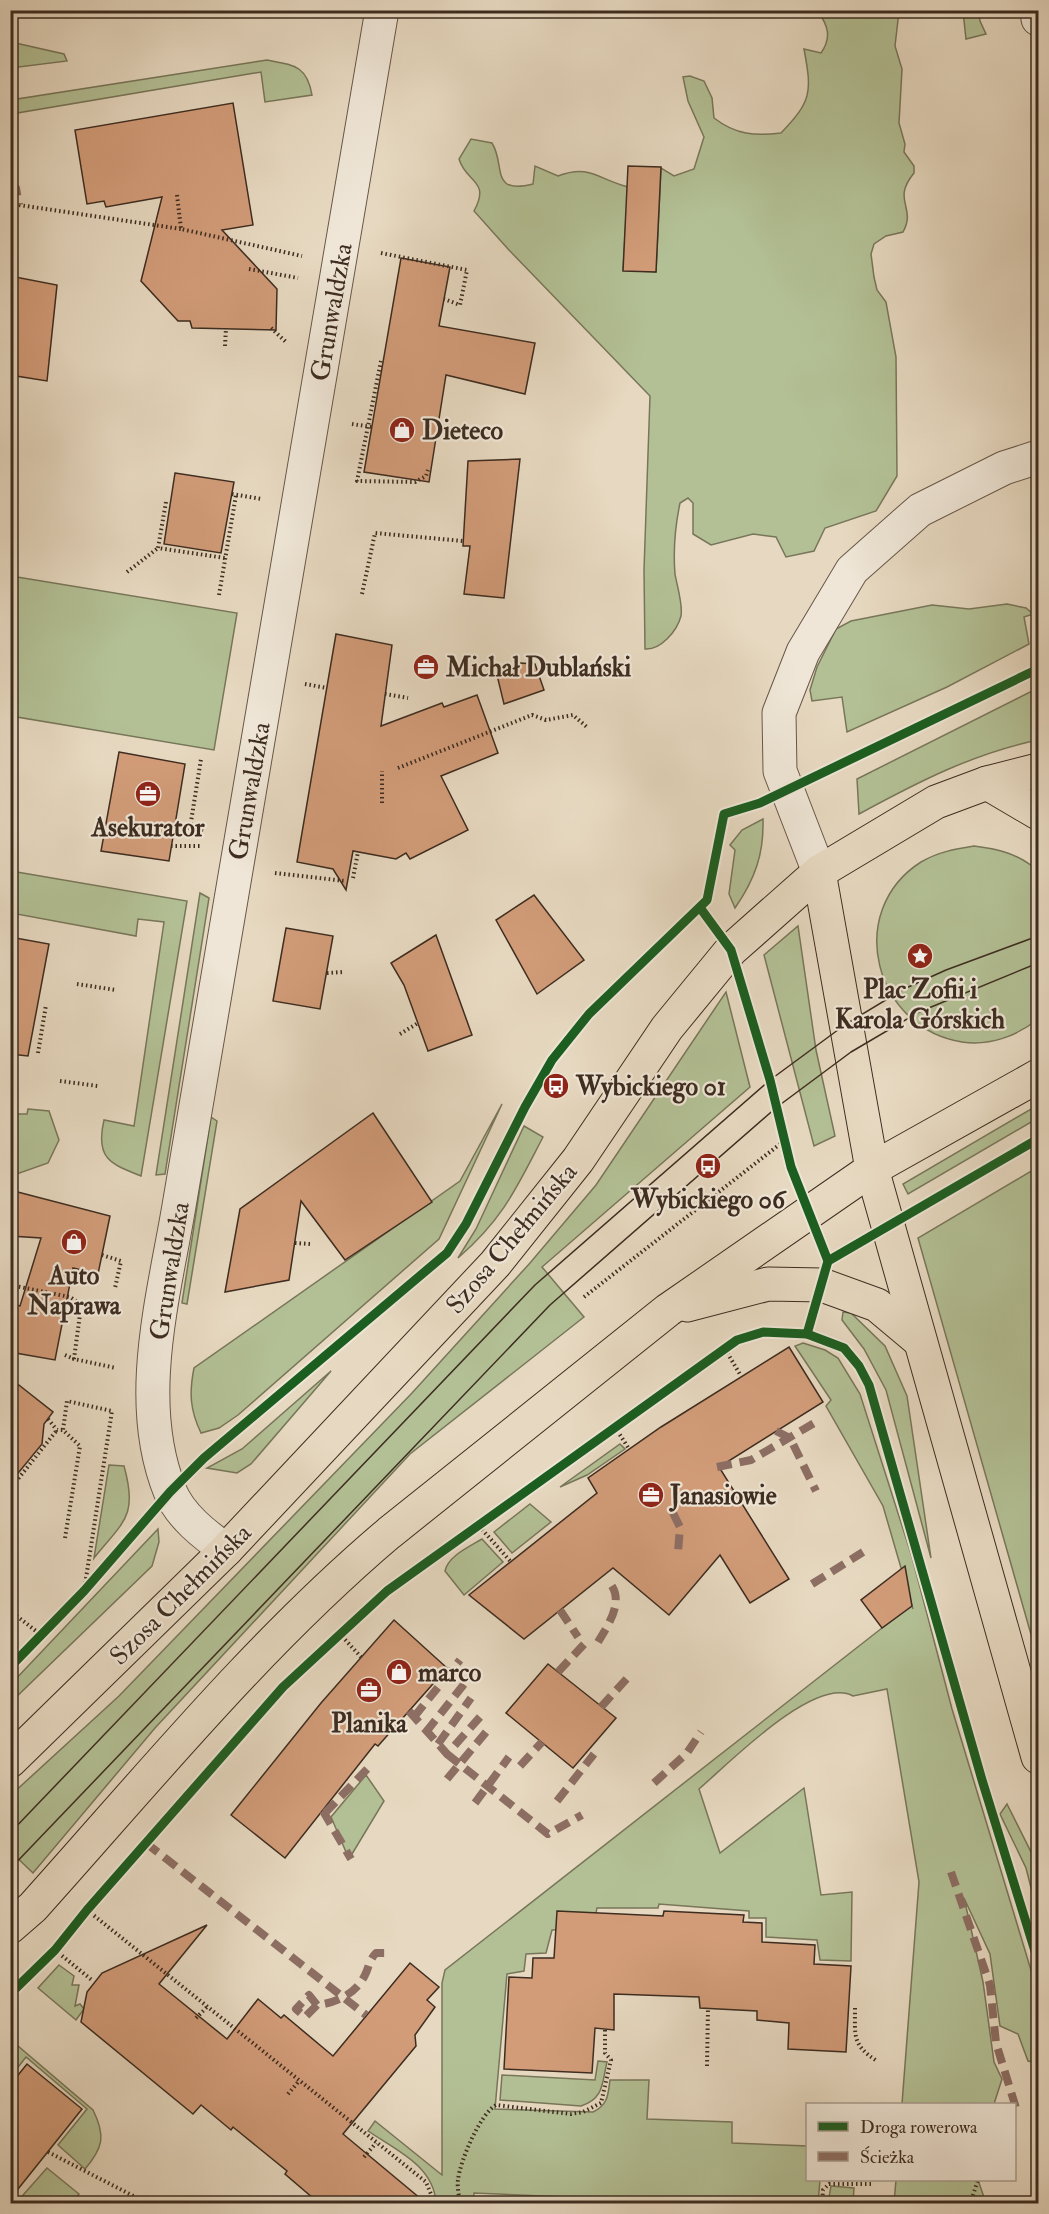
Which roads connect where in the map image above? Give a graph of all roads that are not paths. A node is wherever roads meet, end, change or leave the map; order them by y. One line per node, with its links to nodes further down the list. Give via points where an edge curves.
1 (382, 10): 13 (street, Grunwaldzka, via 180,1200 154,1378 154,1424 170,1492 206,1536)
2 (1037, 10): 3 (street)
3 (1038, 19)
4 (1038, 457): 8 (street, via 1004,468 920,510 852,570 803,652 779,713 780,771)
5 (1038, 770): 6 (main road, Szosa Chełmińska)
6 (987, 783): 7 (main road); 8 (main road, Szosa Chełmińska, via 936,802)
7 (1038, 813)
8 (819, 872): 10 (main road); 13 (main road, Szosa Chełmińska, via 731,950 667,1028 578,1161 495,1264)
9 (1038, 1076): 10 (main road)
10 (872, 1169): 11 (main road); 12 (main road)
11 (668, 1310): 12 (main road, via 768,1284 822,1285 877,1305); 16 (main road, via 355,1561 253,1660 46,1892)
12 (920, 1341): 14 (main road)
13 (226, 1550): 15 (main road, Szosa Chełmińska)
14 (1038, 1757)
15 (10, 1761)
16 (10, 1927)

